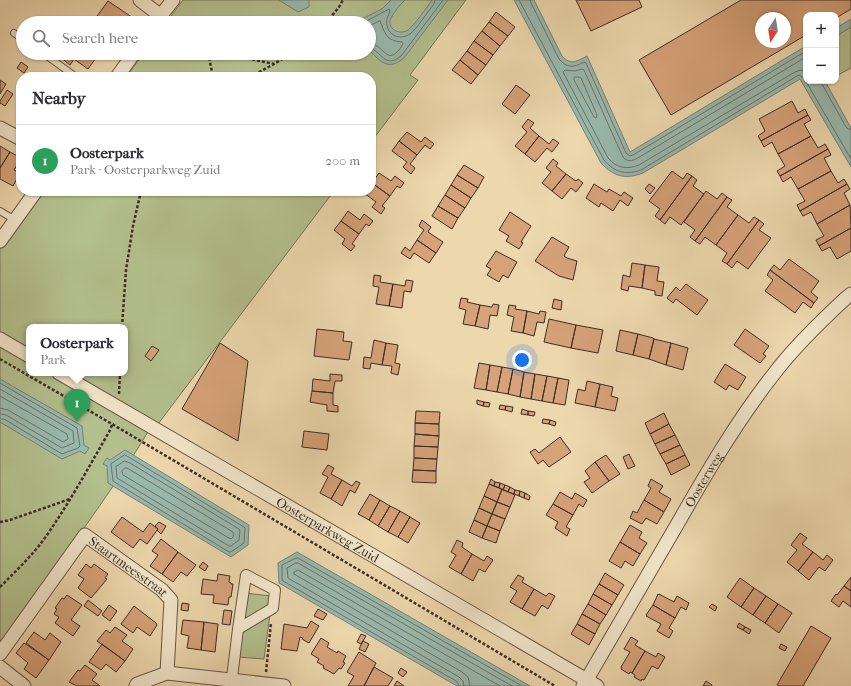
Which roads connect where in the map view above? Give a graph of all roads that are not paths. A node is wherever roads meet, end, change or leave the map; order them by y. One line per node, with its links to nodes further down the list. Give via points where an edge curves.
1 (140, 0): 3 (street)
2 (173, 0): 4 (street)
3 (155, 16)
4 (160, 16)
5 (53, 60): 7 (lane)
6 (129, 60): 8 (street)
7 (69, 72)
8 (121, 72)
9 (0, 128): 10 (street)
10 (16, 136)
11 (32, 196): 13 (street)
12 (0, 211): 13 (lane)
13 (15, 220): 14 (street)
14 (0, 241)
15 (851, 294): 24 (street, Oosterweg, via 807,335 762,388 709,470)
16 (0, 339): 17 (street)
17 (26, 354)
18 (64, 376): 24 (street, Oosterparkweg Zuid)
19 (238, 628): 19 (street, via 272,608 275,590 246,575); 23 (street)
20 (0, 654): 22 (street, Staartmeesstraat, via 85,535 162,590 171,600)
21 (0, 667): 25 (street)
22 (167, 673): 23 (street); 26 (street)
23 (231, 683): 27 (street)
24 (589, 684)
25 (24, 686)
26 (136, 686)
27 (284, 686)

